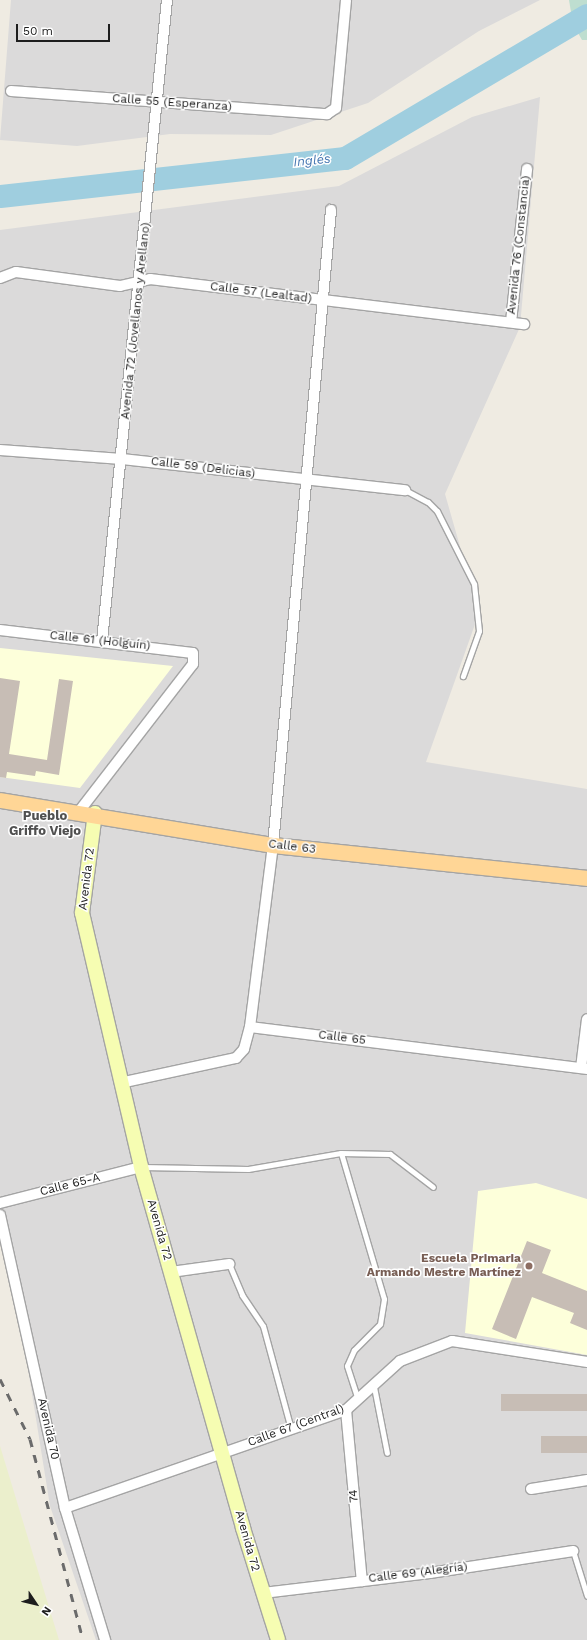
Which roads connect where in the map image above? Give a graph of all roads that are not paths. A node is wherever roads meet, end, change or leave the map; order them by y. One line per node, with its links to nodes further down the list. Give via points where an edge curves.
1 (167, 0): 4 (street, Avenida 72 (Jovellanos y Arellano))
2 (346, 0): 4 (street, Calle 55 (Esperanza), via 332,112)
3 (11, 91): 4 (street, Calle 55 (Esperanza))
4 (156, 102): 8 (street, Avenida 72 (Jovellanos y Arellano))
5 (527, 169): 10 (street, Avenida 76 (Constancia))
6 (331, 210): 9 (street)
7 (0, 278): 8 (street, Calle 57 (Lealtad), via 16,272 120,286)
8 (138, 280): 9 (street, Calle 57 (Lealtad)); 13 (street, Avenida 72 (Jovellanos y Arellano))
9 (323, 301): 10 (street, Calle 57 (Lealtad)); 14 (street)
10 (511, 322): 11 (street, Calle 57 (Lealtad))
11 (524, 324)
12 (0, 450): 13 (street, Calle 59 (Delicias))
13 (122, 459): 14 (street, Calle 59 (Delicias)); 17 (street, Avenida 72 (Jovellanos y Arellano))
14 (306, 481): 15 (street, Calle 59 (Delicias)); 22 (street)
15 (405, 490): 18 (lane, via 428,502 437,511 474,584 478,631)
16 (0, 630): 17 (street, Calle 61 (Holguín))
17 (102, 641): 20 (street, Calle 61 (Holguín), via 189,650 195,659)
18 (463, 676)
19 (0, 800): 20 (main road, Calle 63)
20 (80, 810): 21 (main road, Calle 63)
21 (95, 813): 22 (main road, Calle 63); 27 (street, Avenida 72, via 82,914)
22 (273, 845): 23 (main road, Calle 63); 25 (street)
23 (587, 878)
24 (587, 1019): 26 (street)
25 (250, 1027): 26 (street, Calle 65); 27 (street, via 244,1049 236,1058)
26 (584, 1068)
27 (120, 1083): 29 (street, Avenida 72)
28 (341, 1152): 29 (lane, via 248,1170); 30 (lane, via 390,1154); 37 (lane, via 384,1299 380,1324 354,1350 347,1366)
29 (140, 1167): 31 (street, Calle 65-A); 34 (street, Avenida 72)
30 (433, 1187)
31 (0, 1203)
32 (0, 1215): 44 (street, Avenida 70)
33 (229, 1264): 34 (street); 39 (lane, via 242,1295 263,1326)
34 (171, 1272): 40 (street, Avenida 72)
35 (587, 1362): 36 (street, Calle 67 (Central), via 452,1341 400,1361)
36 (374, 1387): 37 (street, Calle 67 (Central)); 41 (lane)
37 (358, 1400): 38 (street, Calle 67 (Central))
38 (346, 1410): 39 (street, Calle 67 (Central)); 46 (street, 74)
39 (291, 1429): 40 (street, Calle 67 (Central))
40 (223, 1453): 44 (street, Calle 67 (Central)); 47 (street, Avenida 72)
41 (387, 1453)
42 (587, 1480): 43 (street)
43 (531, 1489)
44 (65, 1508): 49 (street, Avenida 70)
45 (573, 1550): 46 (street, Calle 69 (Alegría)); 48 (lane)
46 (362, 1581): 47 (street, Calle 69 (Alegría))
47 (263, 1593): 50 (street, Avenida 72)
48 (587, 1596)
49 (105, 1640)
50 (278, 1640)

